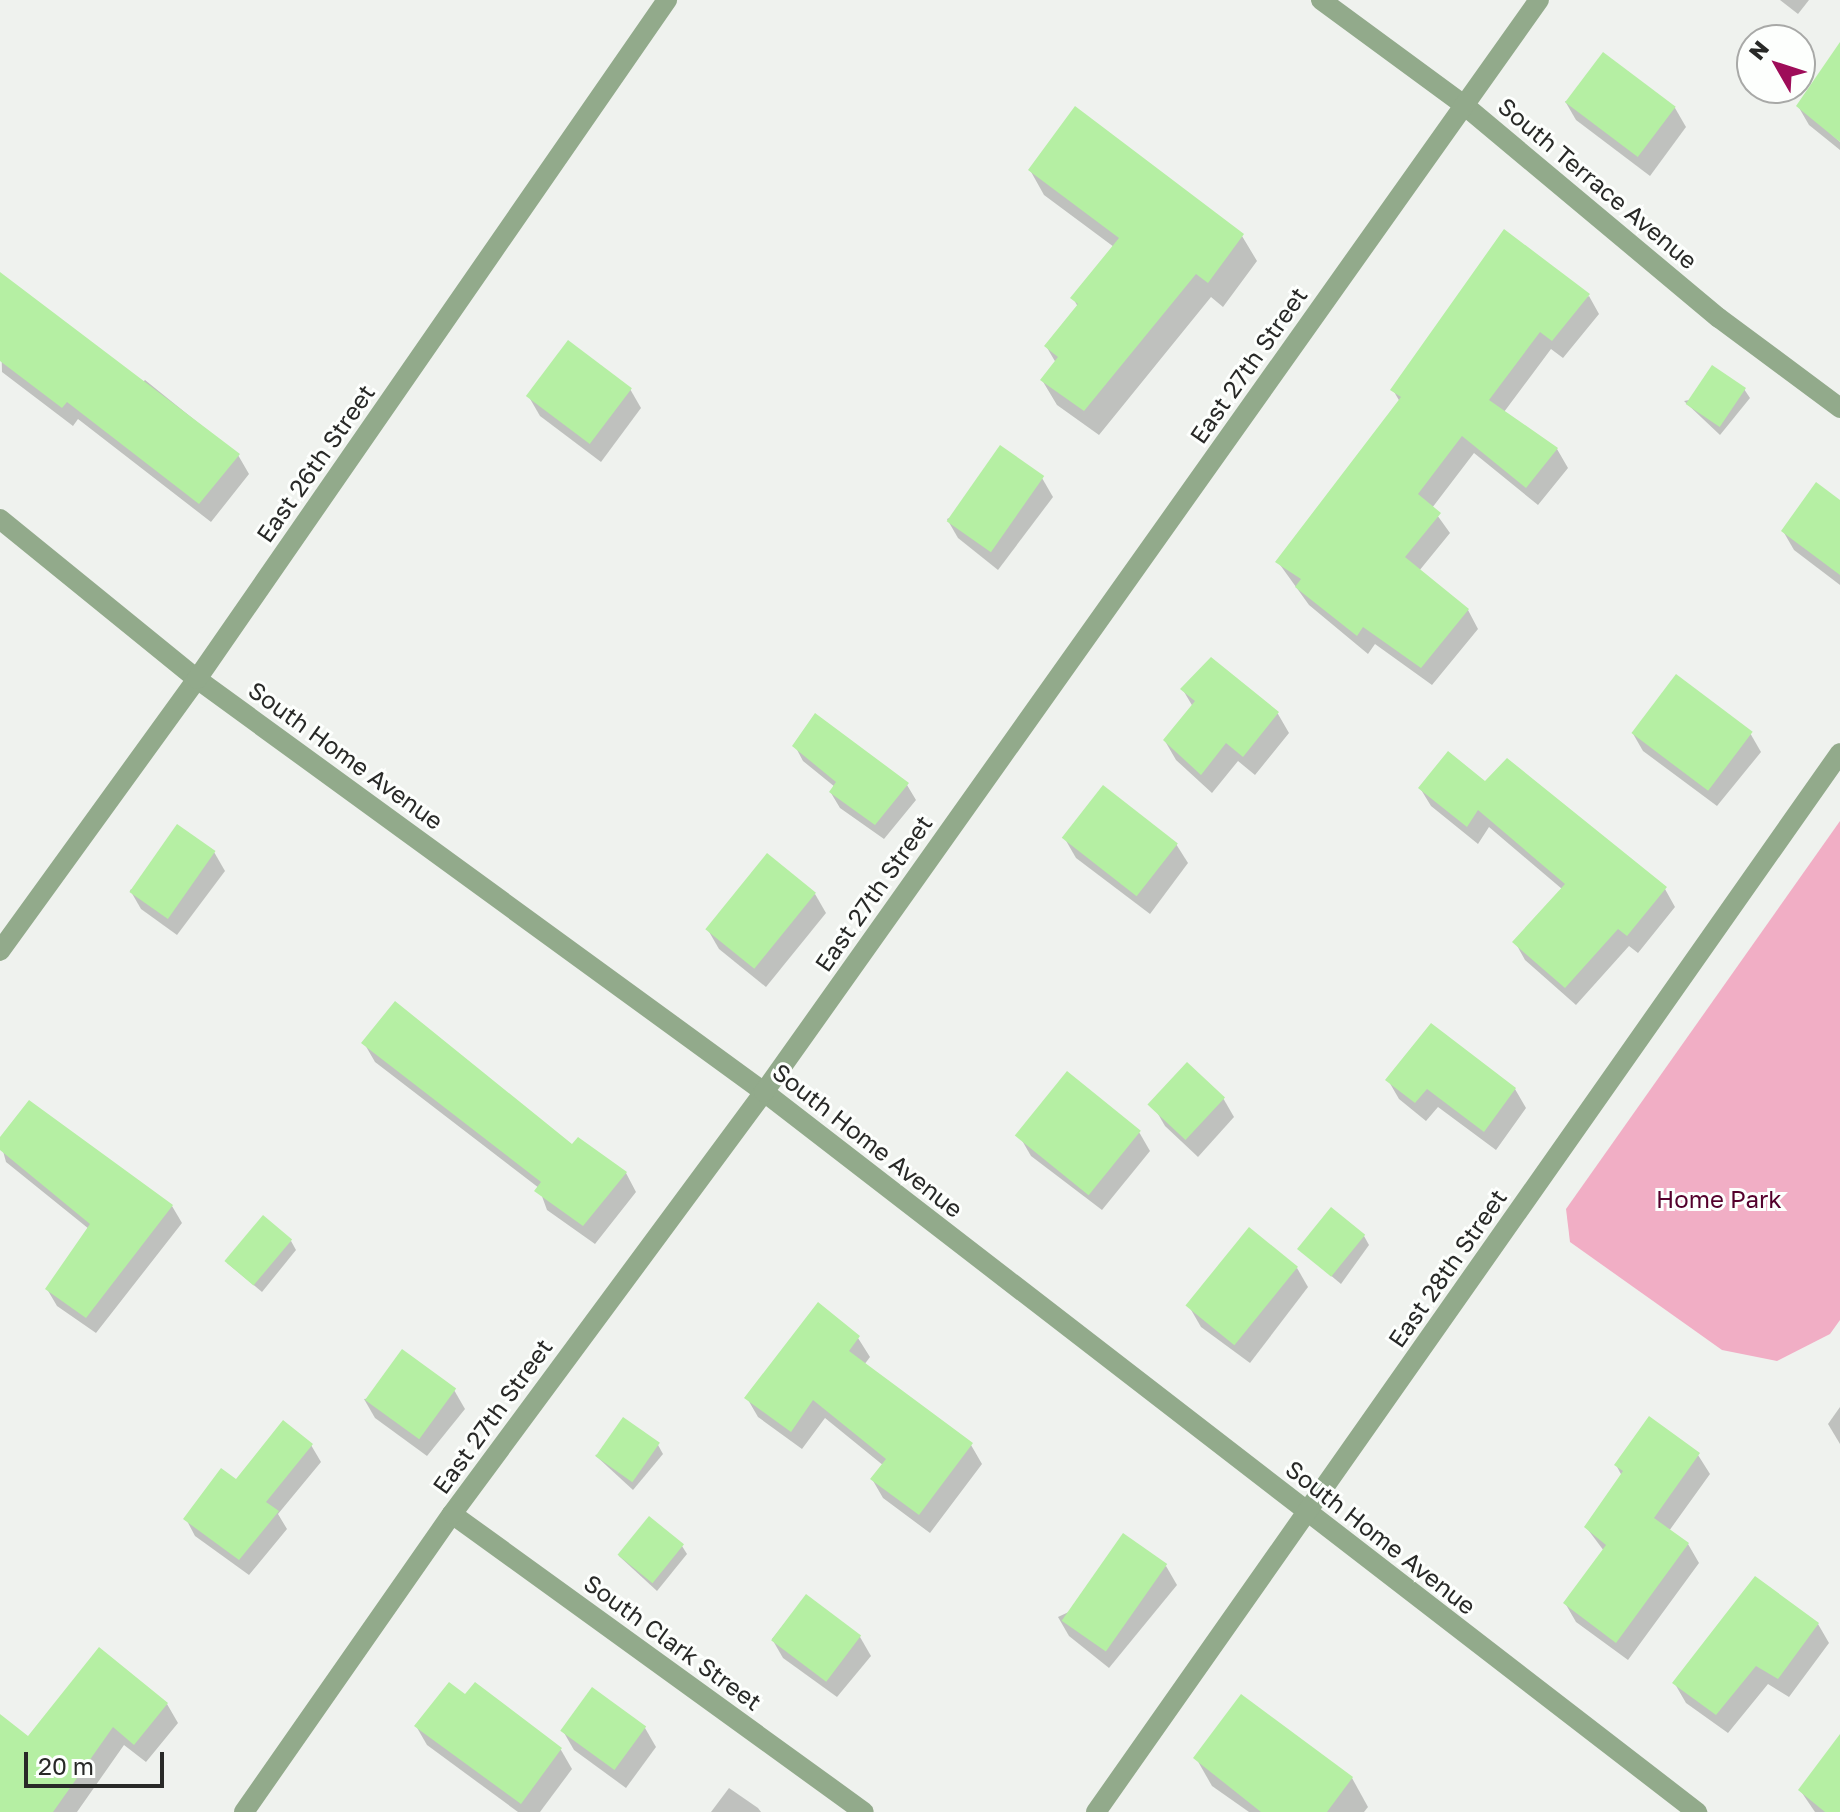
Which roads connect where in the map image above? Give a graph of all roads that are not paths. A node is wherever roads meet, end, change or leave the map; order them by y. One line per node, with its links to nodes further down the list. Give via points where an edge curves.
1 (667, 0): 7 (street, East 26th Street)
2 (1321, 0): 4 (street, South Terrace Avenue)
3 (1539, 0): 4 (street, East 27th Street)
4 (1464, 105): 5 (street, South Terrace Avenue, via 1719,318); 10 (street, East 27th Street)
5 (1840, 408)
6 (0, 519): 7 (street, South Home Avenue)
7 (197, 679): 9 (street, East 26th Street); 10 (street, South Home Avenue)
8 (1840, 753): 11 (street, East 28th Street)
9 (0, 951)
10 (764, 1092): 11 (street, South Home Avenue); 12 (street, East 27th Street)
11 (1307, 1513): 15 (street, East 28th Street); 16 (street, South Home Avenue)
12 (452, 1514): 13 (street, East 27th Street); 14 (street, South Clark Street)
13 (244, 1812)
14 (864, 1812)
15 (1096, 1812)
16 (1697, 1812)

